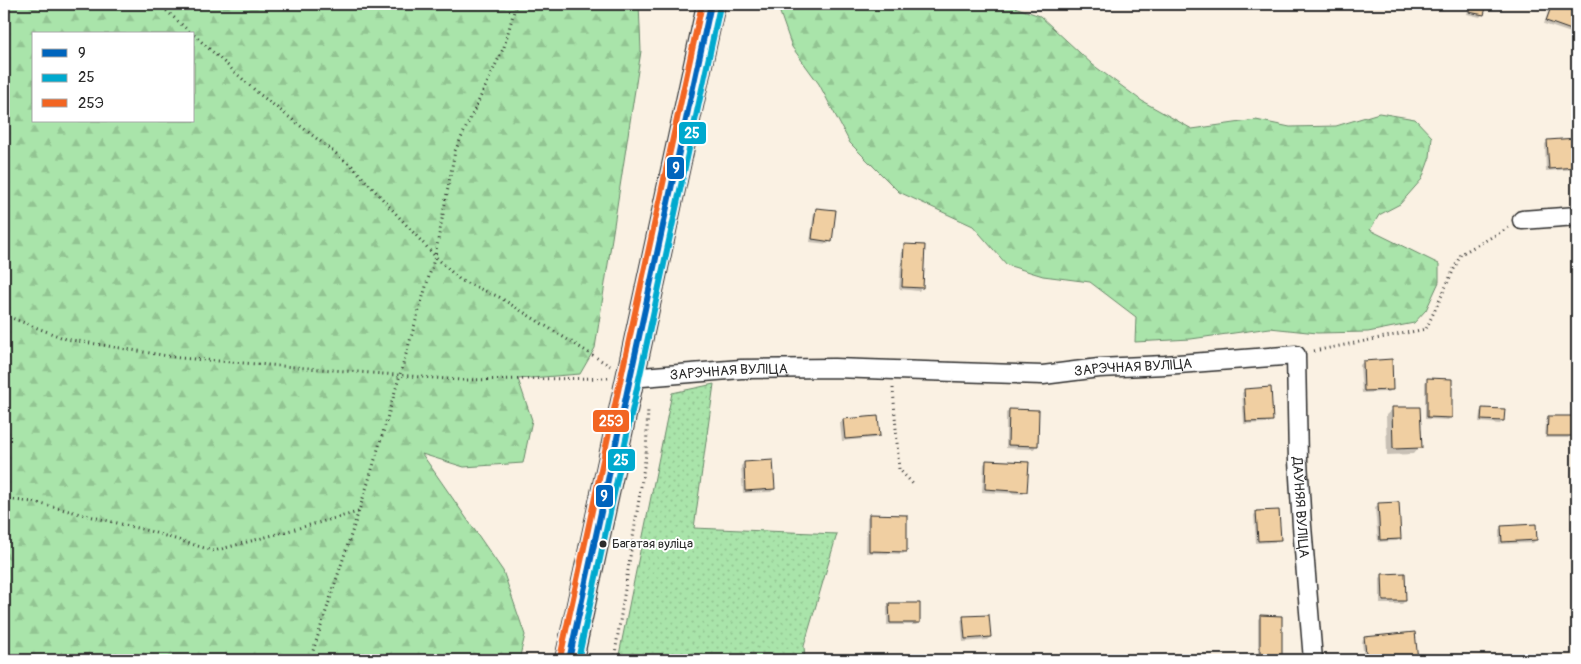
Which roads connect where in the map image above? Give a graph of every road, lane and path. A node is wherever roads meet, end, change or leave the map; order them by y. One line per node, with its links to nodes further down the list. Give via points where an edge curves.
1 (158, 4): 4 (path)
2 (516, 4): 8 (path, via 504,47 455,151)
3 (711, 4): 13 (main road)
4 (190, 32)
5 (195, 37): 8 (path, via 258,93 352,166)
6 (1577, 216): 7 (street)
7 (1522, 220): 10 (path, via 1461,254 1426,329)
8 (435, 256): 12 (path); 13 (path, via 460,280 499,297)
9 (4, 315): 12 (path, via 66,339 180,358)
10 (1296, 355): 11 (street, ЗАРЭЧНАЯ ВУЛІЦА, via 1099,368 1043,375); 20 (street, ДАЎНЯЯ ВУЛІЦА, via 1298,461)
11 (892, 370): 13 (street, ЗАРЭЧНАЯ ВУЛІЦА, via 741,369); 14 (path, via 899,469)
12 (399, 374): 13 (path, via 460,380); 16 (path)
13 (640, 377): 18 (main road); 19 (path, via 646,454)
14 (913, 484)
15 (4, 499): 16 (path, via 34,502 150,531 214,552)
16 (359, 512): 17 (path)
17 (310, 660)
18 (569, 660)
19 (614, 660)
20 (1313, 660)

